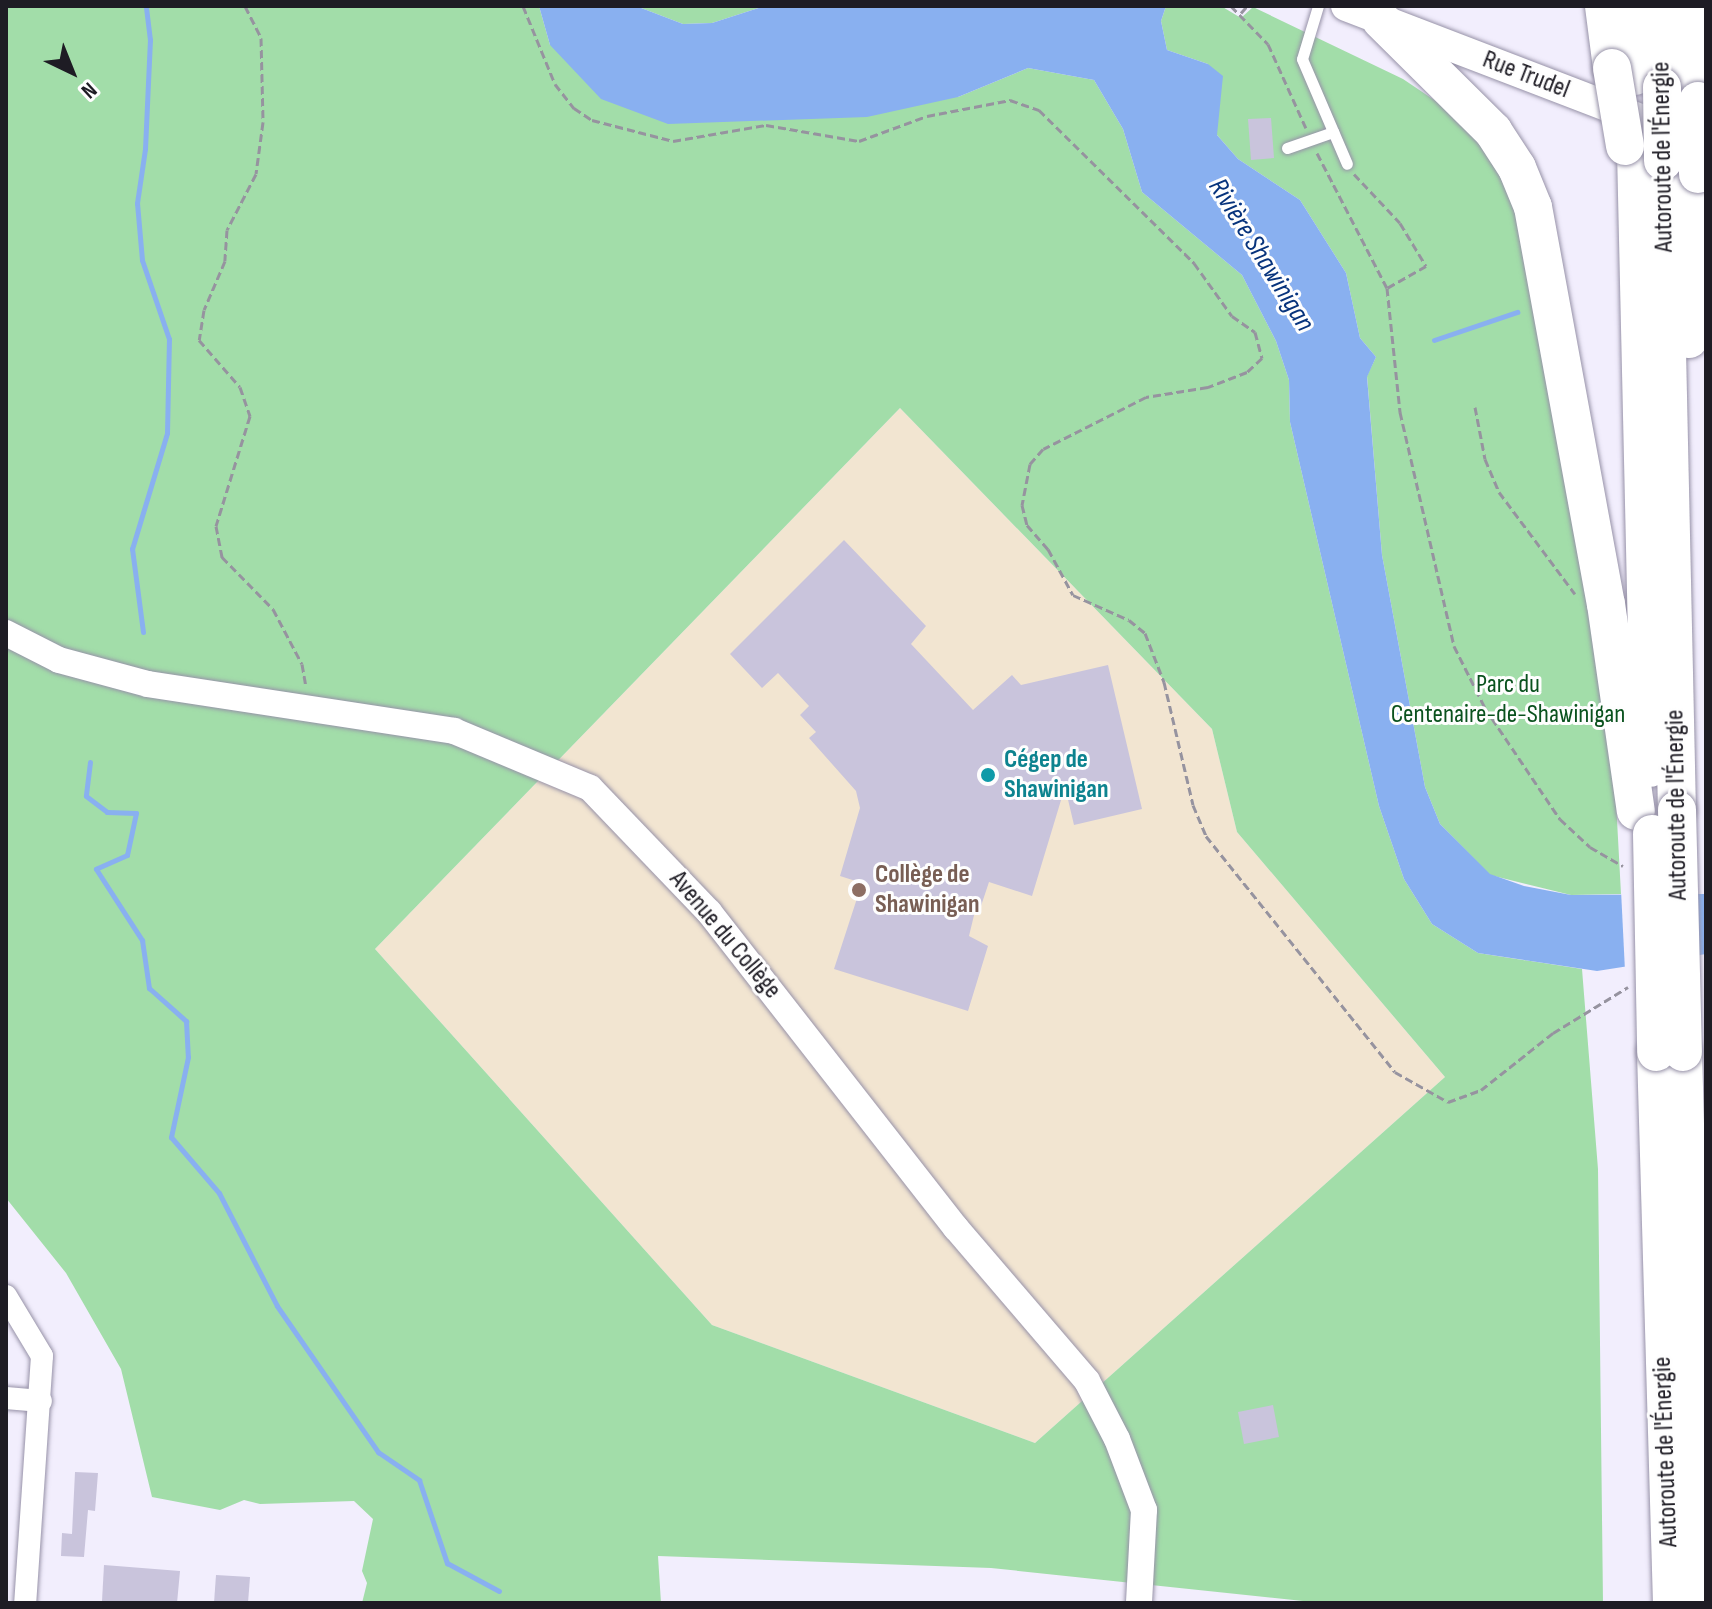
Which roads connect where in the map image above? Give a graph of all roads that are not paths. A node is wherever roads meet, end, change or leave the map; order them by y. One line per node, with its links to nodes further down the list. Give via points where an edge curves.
1 (1318, 6): 9 (lane, via 1302,59)
2 (1346, 6): 7 (main road, Rue Trudel)
3 (1604, 6): 8 (highway)
4 (1633, 6): 8 (highway, Autoroute de l'Énergie)
5 (1660, 6): 8 (highway, Autoroute de l'Énergie)
6 (1698, 6): 12 (highway, bridge)
7 (1381, 20): 12 (main road, Rue Trudel); 16 (highway, via 1433,77 1486,123 1507,150 1530,196 1606,604)
8 (1636, 77): 11 (highway, Autoroute de l'Énergie, bridge); 11 (highway, bridge)
9 (1333, 132): 10 (lane); 13 (lane)
10 (1287, 148)
11 (1641, 152): 14 (highway, Autoroute de l'Énergie); 16 (highway, Autoroute de l'Énergie, via 1638,228)
12 (1702, 159): 14 (highway)
13 (1351, 169)
14 (1674, 557): 16 (highway, Autoroute de l'Énergie)
15 (6, 633): 22 (street, Avenue du Collège, via 59,660 148,684 454,731 530,758 590,788 709,912 956,1228 1087,1381 1144,1510)
16 (1655, 811): 17 (highway, Autoroute de l'Énergie, bridge); 17 (highway, Autoroute de l'Énergie, bridge, via 1652,913)
17 (1669, 1052): 23 (highway, Autoroute de l'Énergie); 24 (highway, Autoroute de l'Énergie)
18 (6, 1296): 20 (street, via 42,1356)
19 (6, 1398): 20 (street)
20 (41, 1401): 21 (street)
21 (25, 1603)
22 (1139, 1603)
23 (1672, 1603)
24 (1703, 1603)

